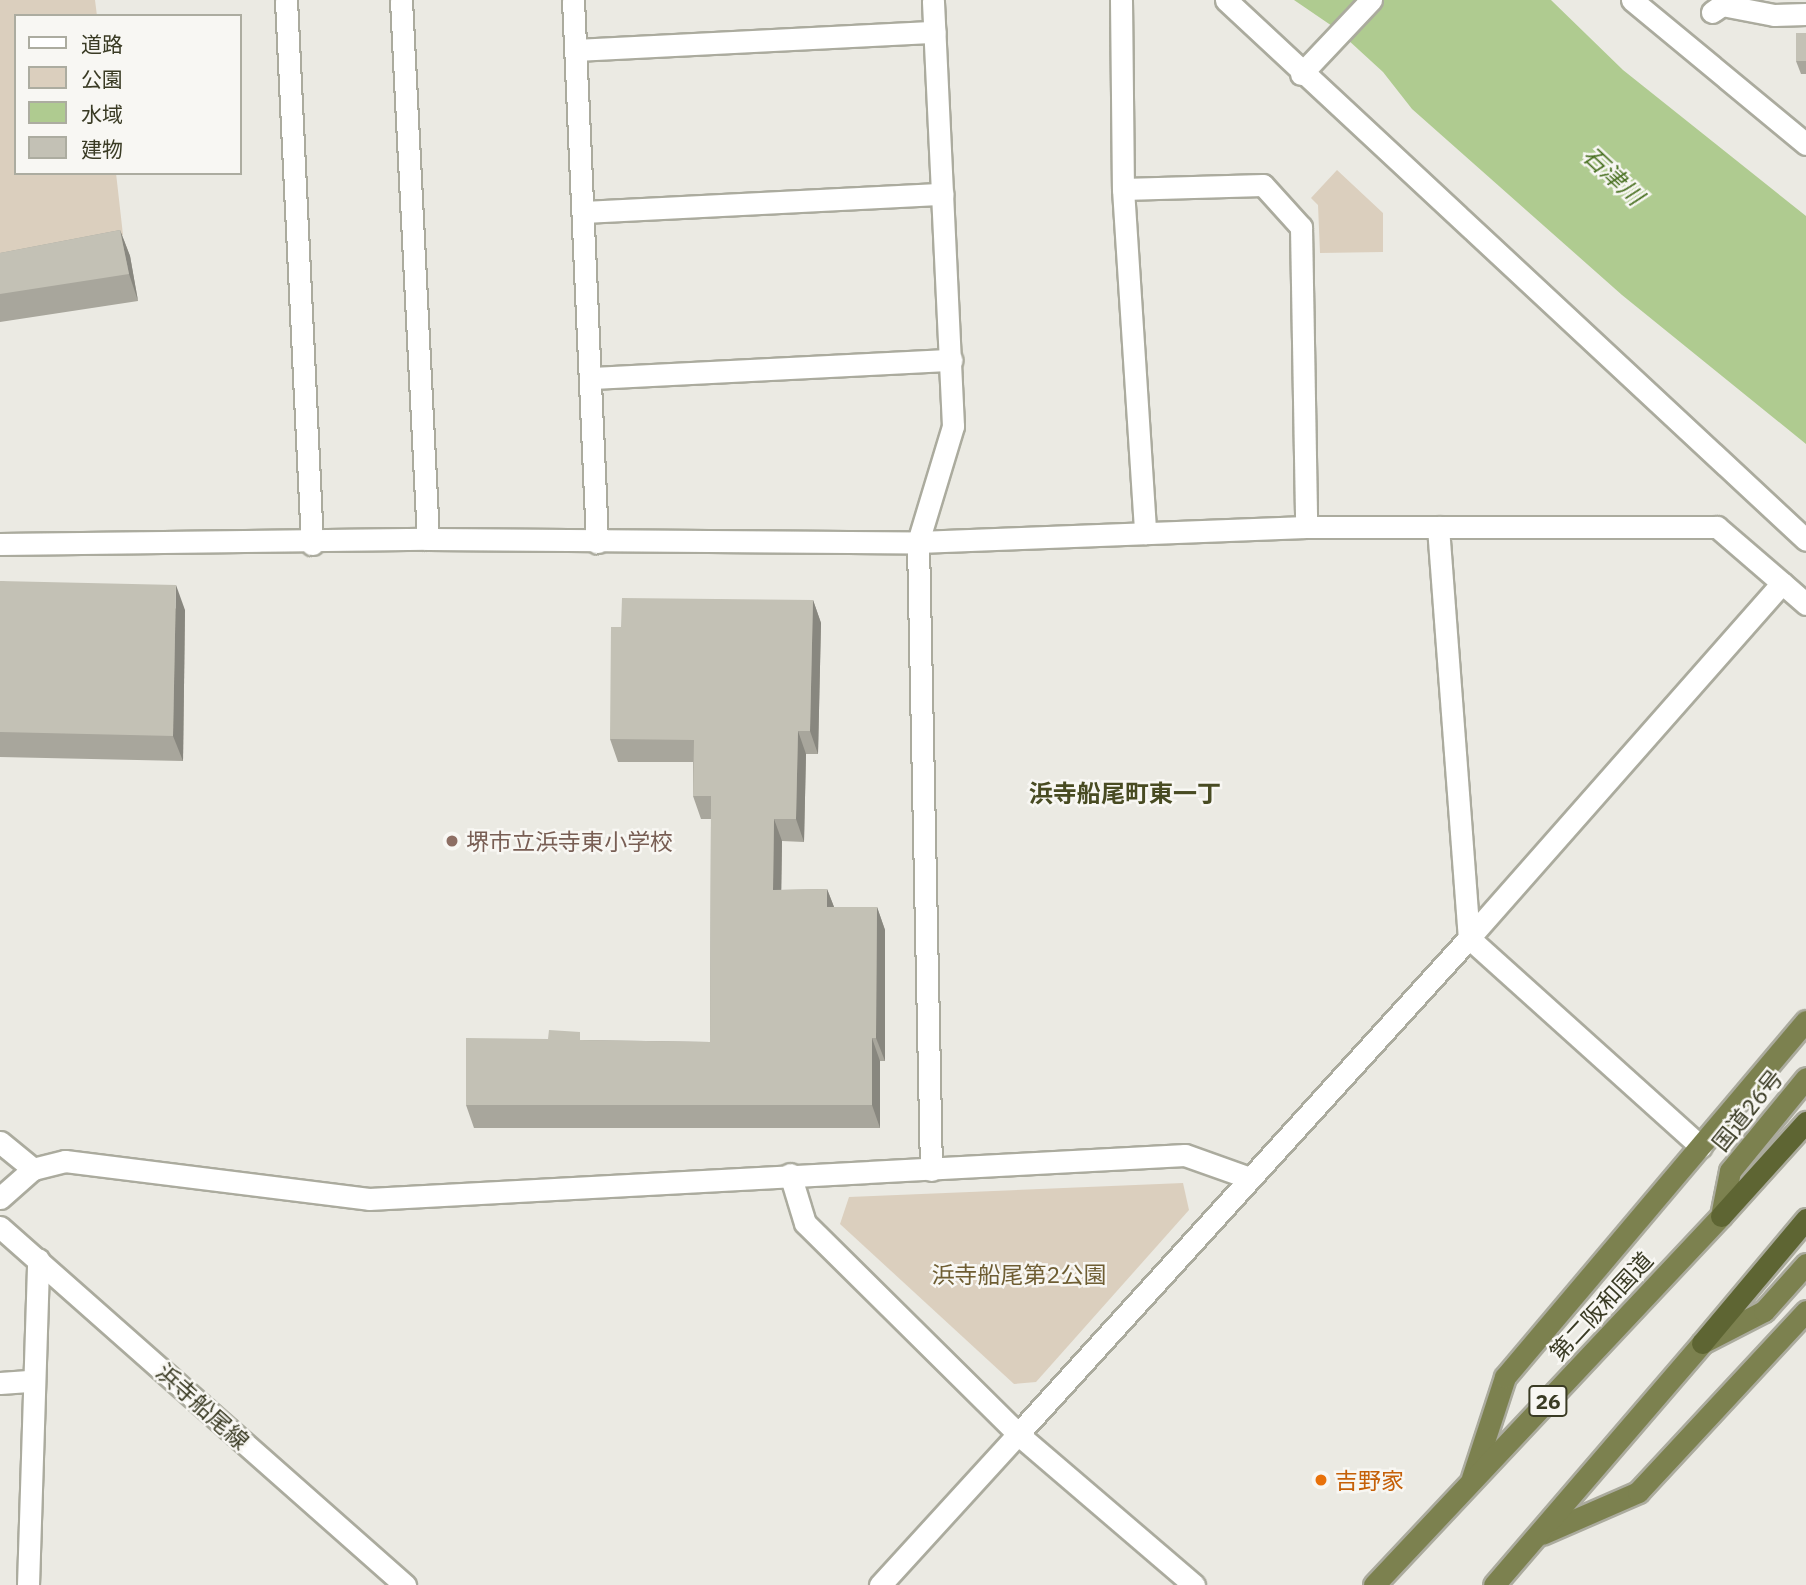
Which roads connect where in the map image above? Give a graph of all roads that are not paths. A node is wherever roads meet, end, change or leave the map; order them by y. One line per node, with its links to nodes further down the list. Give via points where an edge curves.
1 (286, 0): 28 (street)
2 (401, 0): 23 (street)
3 (573, 0): 12 (street)
4 (933, 0): 11 (street)
5 (1121, 0): 15 (street)
6 (1226, 0): 13 (street)
7 (1371, 0): 13 (street)
8 (1632, 0): 14 (street)
9 (1712, 12): 10 (street, via 1722,5 1774,15)
10 (1806, 14)
11 (935, 32): 12 (street); 16 (street)
12 (576, 50): 17 (street)
13 (1301, 74): 24 (street)
14 (1806, 144)
15 (1123, 189): 20 (street, via 1263,185 1301,227); 22 (street)
16 (943, 194): 17 (street); 18 (street)
17 (584, 212): 19 (street)
18 (952, 360): 19 (street); 26 (street, via 953,426)
19 (593, 378): 25 (street)
20 (1306, 527): 21 (street); 22 (street)
21 (1438, 527): 29 (street, via 1717,527); 31 (street)
22 (1145, 533): 26 (street)
23 (428, 540): 25 (street); 28 (street)
24 (1806, 540)
25 (597, 542): 26 (street)
26 (918, 542): 38 (street)
27 (0, 544): 28 (street)
28 (312, 544)
29 (1782, 583): 30 (street); 31 (street)
30 (1806, 604)
31 (1469, 939): 36 (street); 40 (street)
32 (1806, 1021): 36 (highway)
33 (1806, 1078): 42 (highway, 国道26号, via 1730,1171)
34 (1806, 1122): 42 (highway, 第二阪和国道 / 26)
35 (0, 1142): 37 (street)
36 (1701, 1147): 52 (highway, via 1505,1377)
37 (33, 1169): 39 (street, via 65,1161 369,1199); 41 (street)
38 (930, 1170): 39 (street); 40 (street, via 1185,1155)
39 (790, 1174): 51 (street, via 805,1223)
40 (1250, 1178): 51 (street)
41 (0, 1198)
42 (1721, 1216): 52 (highway, 第二阪和国道 / 26)
43 (1806, 1219): 48 (highway)
44 (0, 1227): 45 (street, 浜寺船尾線)
45 (37, 1259): 49 (street); 55 (street, 浜寺船尾線)
46 (1806, 1264): 48 (highway, via 1764,1311)
47 (1806, 1311): 53 (highway, via 1638,1492)
48 (1702, 1343): 53 (highway)
49 (32, 1381): 50 (street); 54 (street)
50 (0, 1383)
51 (1018, 1434): 56 (street); 57 (street)
52 (1470, 1484): 58 (highway, 第二阪和国道 / 26)
53 (1536, 1536): 59 (highway)
54 (28, 1585)
55 (405, 1585)
56 (880, 1585)
57 (1194, 1585)
58 (1374, 1585)
59 (1494, 1585)

